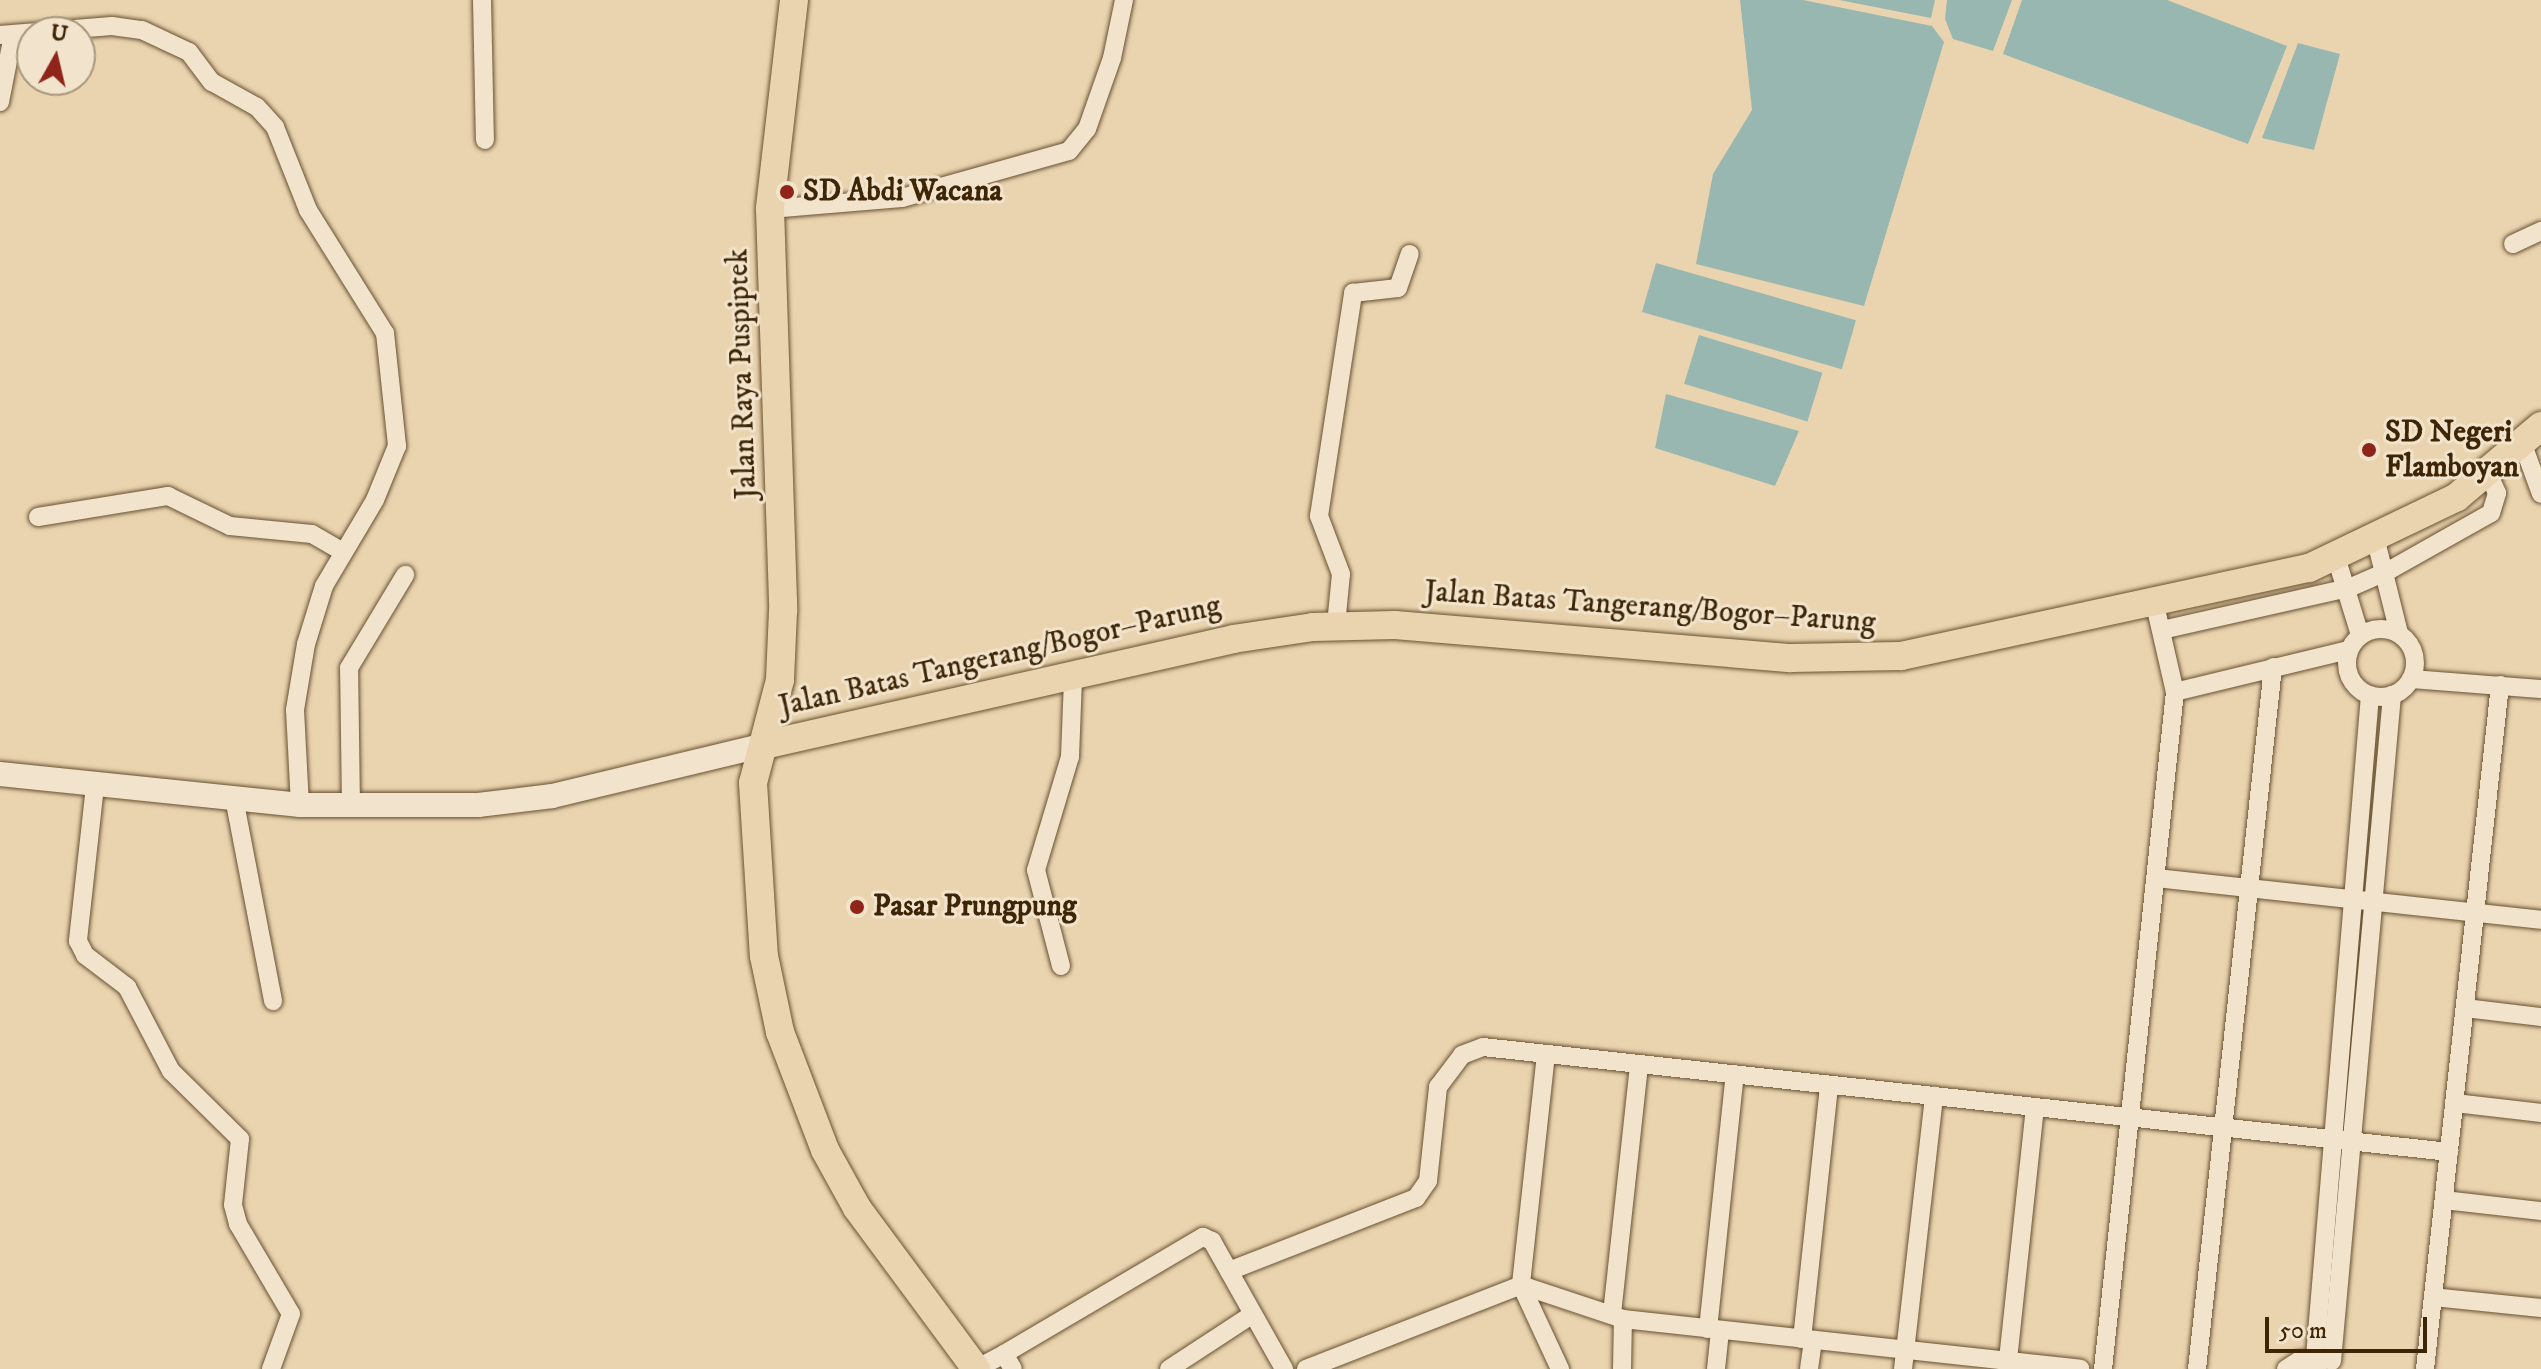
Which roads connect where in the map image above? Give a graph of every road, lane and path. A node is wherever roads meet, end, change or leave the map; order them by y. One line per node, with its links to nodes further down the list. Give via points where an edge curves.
1 (482, 0): 6 (street)
2 (794, 0): 7 (main road, Jalan Raya Puspiptek)
3 (1124, 0): 7 (street, via 1092,115 1069,151 902,198)
4 (6, 35): 5 (street); 16 (street, via 71,26 142,30 189,52 212,82 257,107 275,127 308,210 375,308 391,357 397,446 375,500)
5 (0, 102)
6 (485, 140)
7 (770, 209): 33 (main road, Jalan Raya Puspiptek, via 783,611 780,680)
8 (2541, 231): 9 (street)
9 (2513, 244)
10 (1410, 254): 22 (street, via 1398,288 1353,293 1319,516 1341,574)
11 (2531, 434): 12 (main road, Jalan Batas Tangerang/Bogor–Parung); 13 (street)
12 (2488, 473): 15 (main road, Jalan Batas Tangerang/Bogor–Parung); 18 (street, via 2498,503 2491,513)
13 (2541, 494)
14 (38, 517): 16 (street, via 168,496 230,526 312,534)
15 (2376, 541): 17 (main road, Jalan Batas Tangerang/Bogor–Parung); 18 (street)
16 (341, 551): 37 (street, via 324,586 301,670 295,710)
17 (2336, 557): 20 (street); 21 (main road, Jalan Batas Tangerang/Bogor–Parung)
18 (2388, 571): 20 (street); 23 (street)
19 (405, 575): 38 (street, via 349,668)
20 (2349, 588): 21 (street); 24 (street)
21 (2158, 617): 22 (main road, Jalan Batas Tangerang/Bogor–Parung, via 1863,660); 30 (street)
22 (1336, 625): 26 (main road, Jalan Batas Tangerang/Bogor–Parung, via 1233,639)
23 (2399, 633): 24 (street, via 2379,628); 27 (street, via 2415,654)
24 (2354, 643): 25 (street); 31 (street, via 2350,677)
25 (2273, 667): 30 (street); 40 (street)
26 (1073, 679): 33 (main road, Jalan Batas Tangerang/Bogor–Parung); 45 (street, via 1070,757 1036,870)
27 (2411, 679): 28 (street); 32 (street)
28 (2500, 685): 29 (street); 43 (street)
29 (2541, 689)
30 (2175, 692): 39 (street)
31 (2370, 695): 32 (street); 41 (street)
32 (2392, 695): 42 (street)
33 (764, 745): 38 (main road, via 511,802); 76 (main road, Jalan Raya Puspiptek, via 753,783 758,910 780,1032 825,1150 857,1208)
34 (0, 774): 35 (main road)
35 (95, 786): 36 (main road); 75 (street, via 78,941 85,955 127,987 171,1071 240,1139 233,1205 238,1224 291,1314)
36 (234, 798): 37 (main road); 46 (street)
37 (300, 805): 38 (main road)
38 (351, 806)
39 (2156, 878): 40 (street); 57 (street)
40 (2249, 889): 41 (street); 58 (street)
41 (2357, 900): 42 (street); 59 (street)
42 (2377, 902): 43 (street); 59 (street)
43 (2475, 913): 44 (street); 47 (street)
44 (2541, 920)
45 (1061, 966)
46 (273, 1001)
47 (2465, 1008): 48 (street); 54 (street)
48 (2541, 1017)
49 (1546, 1054): 50 (street); 63 (street, via 1483,1047 1462,1055 1433,1100 1428,1181 1416,1198); 64 (street)
50 (1639, 1064): 51 (street); 68 (street)
51 (1735, 1074): 52 (street); 69 (street)
52 (1829, 1085): 53 (street); 70 (street)
53 (1934, 1096): 55 (street); 71 (street)
54 (2455, 1103): 56 (street); 60 (street)
55 (2035, 1107): 57 (street); 74 (street)
56 (2541, 1113)
57 (2130, 1117): 58 (street); 86 (street)
58 (2223, 1127): 59 (street); 87 (street)
59 (2344, 1140): 60 (street); 73 (street)
60 (2449, 1152): 61 (street)
61 (2444, 1200): 62 (street); 65 (street)
62 (2541, 1211)
63 (1229, 1271): 67 (street); 72 (street, via 1212,1241 1193,1238)
64 (1521, 1285): 68 (street); 79 (street); 80 (street)
65 (2433, 1297): 66 (street); 89 (street)
66 (2541, 1308)
67 (1253, 1314): 77 (street); 78 (street)
68 (1617, 1317): 69 (street); 81 (street)
69 (1714, 1329): 70 (street); 82 (street)
70 (1807, 1340): 71 (street); 83 (street)
71 (1906, 1350): 74 (street); 84 (street)
72 (1008, 1362): 76 (street)
73 (2329, 1362): 88 (street)
74 (2007, 1365): 85 (street)
75 (271, 1369)
76 (976, 1369)
77 (1169, 1369)
78 (1284, 1369)
79 (1306, 1369)
80 (1560, 1369)
81 (1622, 1369)
82 (1716, 1369)
83 (1809, 1369)
84 (1903, 1369)
85 (2080, 1369)
86 (2103, 1369)
87 (2197, 1369)
88 (2286, 1369)
89 (2425, 1369)

